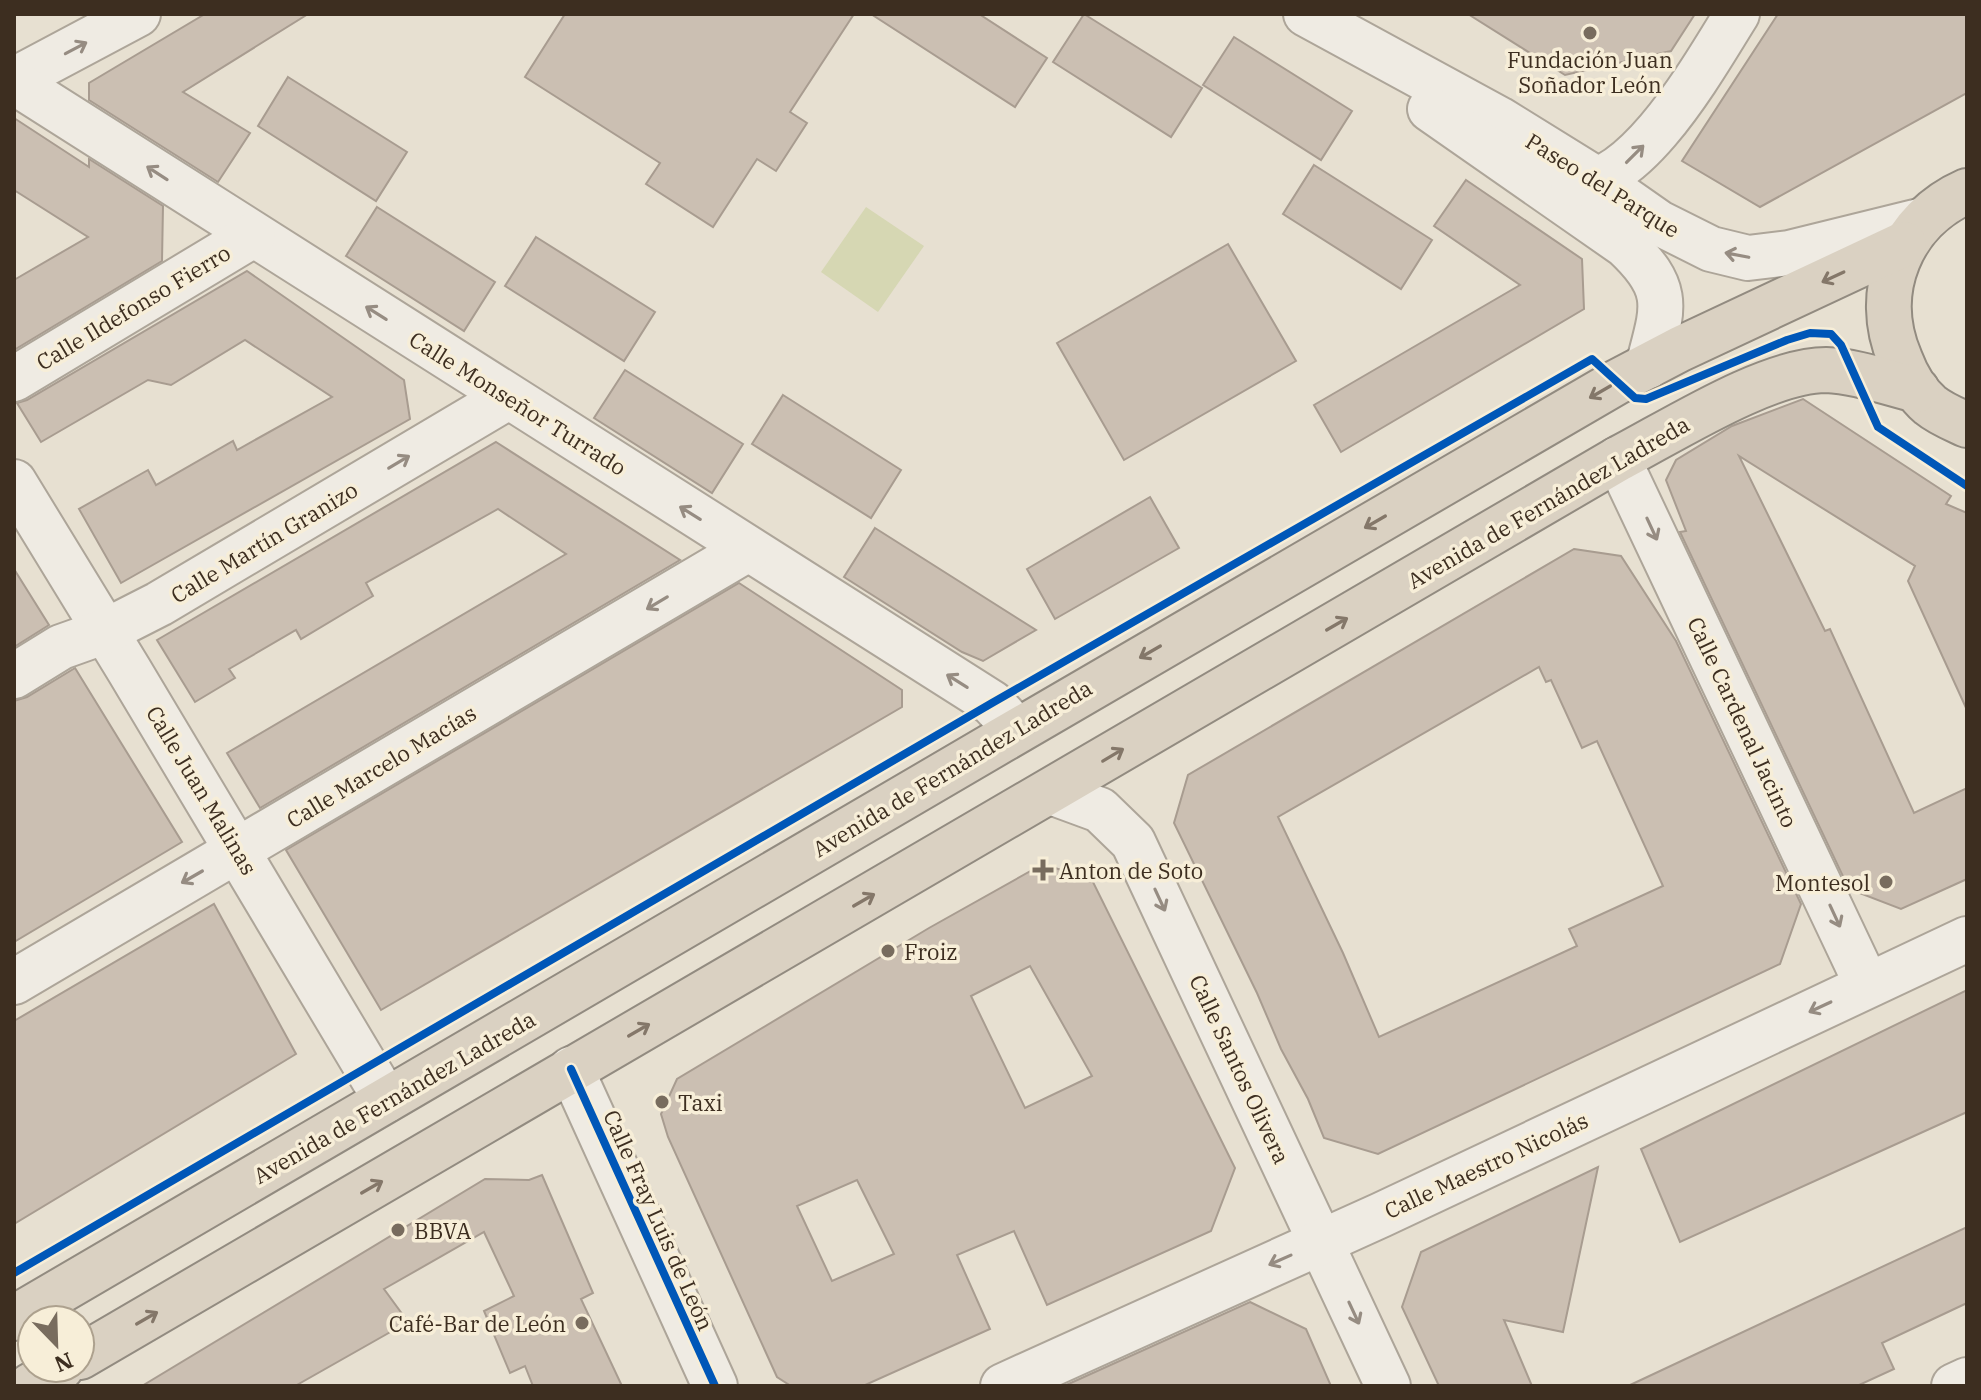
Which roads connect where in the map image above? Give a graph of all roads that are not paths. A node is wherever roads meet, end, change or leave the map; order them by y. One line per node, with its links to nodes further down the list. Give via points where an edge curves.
1 (138, 14): 6 (street, one-way to 1)
2 (1295, 14): 5 (street, Paseo del Parque)
3 (1306, 14): 7 (street, Paseo del Parque, via 1499,119)
4 (1737, 14): 7 (street, one-way to 4, via 1654,136)
5 (1374, 71): 7 (street, via 1406,83 1547,177 1576,185); 11 (street, Paseo del Parque, via 1625,245 1646,265 1660,290 1660,318)
6 (14, 81): 10 (street, Calle Monseñor Turrado, one-way to 6)
7 (1599, 181): 9 (street, Paseo del Parque, one-way to 7, via 1748,258 1711,249 1659,223)
8 (1967, 191): 9 (highway, Avenida de Fernández Ladreda, via 1952,197)
9 (1913, 232): 11 (highway, Avenida de Fernández Ladreda, one-way to 11); 13 (highway, via 1891,280 1888,315 1896,349)
10 (253, 235): 12 (street, Calle Ildefonso Fierro); 14 (street, Calle Monseñor Turrado, one-way to 10)
11 (1648, 366): 21 (highway, Avenida de Fernández Ladreda, one-way to 21)
12 (14, 379)
13 (1917, 390): 15 (highway, via 1928,404); 16 (highway, Avenida de Fernández Ladreda, via 1827,370 1790,375)
14 (508, 397): 18 (street, Calle Monseñor Turrado, one-way to 14); 19 (street, Calle Martín Granizo, one-way to 14)
15 (1967, 425)
16 (1618, 459): 22 (highway, Avenida de Fernández Ladreda, one-way to 16); 26 (street, Calle Cardenal Jacinto, one-way to 26)
17 (14, 482): 19 (street, Calle Juan Malinas)
18 (748, 549): 21 (street, Calle Monseñor Turrado, one-way to 18, via 992,703); 23 (street, Calle Marcelo Macías, one-way to 23)
19 (106, 631): 20 (street, Calle Martín Granizo, via 61,647); 23 (street, Calle Juan Malinas)
20 (14, 676)
21 (1017, 730): 28 (highway, Avenida de Fernández Ladreda)
22 (1051, 792): 27 (highway, Avenida de Fernández Ladreda, one-way to 22); 29 (street, Calle Santos Olivera, one-way to 29, via 1100,810 1133,842)
23 (238, 851): 25 (street, Calle Marcelo Macías, one-way to 25); 28 (street, Calle Juan Malinas)
24 (1967, 939): 26 (street, Calle Maestro Nicolás)
25 (14, 982)
26 (1867, 985): 29 (street, Calle Maestro Nicolás, one-way to 29)
27 (571, 1069): 31 (highway, Avenida de Fernández Ladreda, one-way to 27); 34 (street, Calle Fray Luis de León)
28 (386, 1100): 30 (highway, Avenida de Fernández Ladreda)
29 (1320, 1243): 32 (street, Calle Maestro Nicolás, one-way to 32); 36 (street, Calle Santos Olivera, one-way to 36)
30 (14, 1318)
31 (96, 1348)
32 (1048, 1377): 35 (street, Calle Maestro Nicolás)
33 (1967, 1380): 37 (street)
34 (715, 1386)
35 (1003, 1386)
36 (1388, 1386)
37 (1954, 1386)

